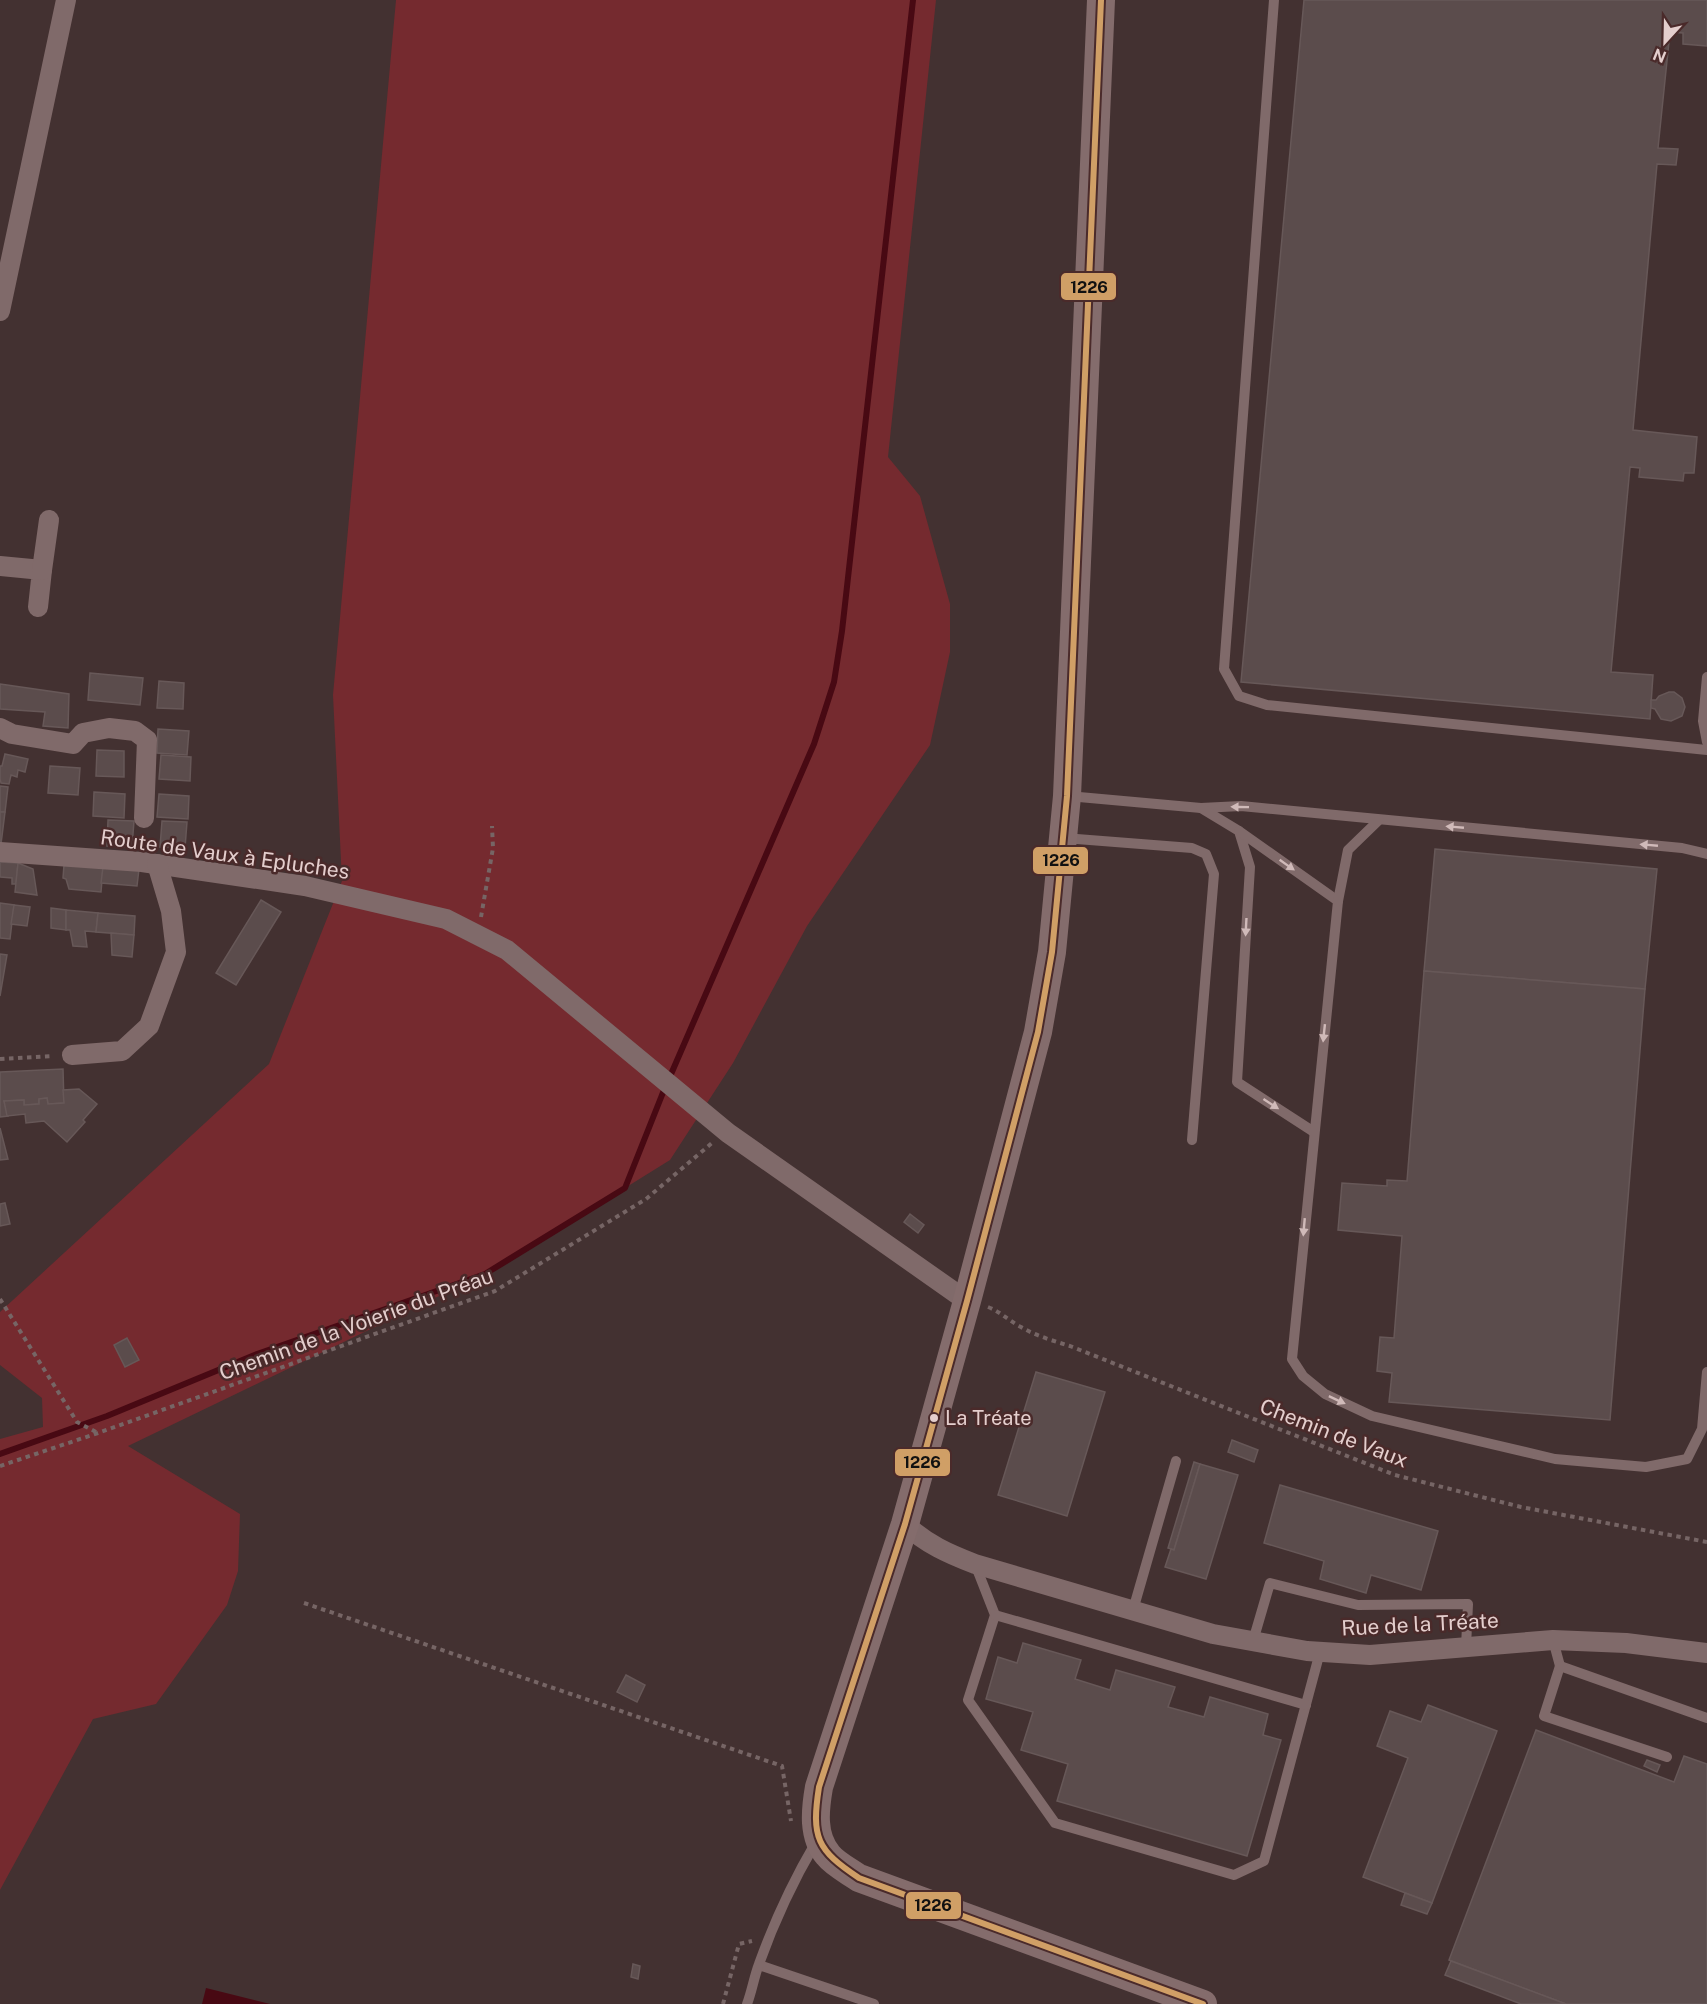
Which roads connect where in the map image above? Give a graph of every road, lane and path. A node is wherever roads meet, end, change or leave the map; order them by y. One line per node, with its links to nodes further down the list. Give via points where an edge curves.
1 (66, 0): 4 (street)
2 (1101, 0): 13 (street)
3 (1274, 0): 12 (lane, via 1224,669 1239,696 1267,705)
4 (0, 311)
5 (49, 520): 7 (street)
6 (0, 566): 7 (street)
7 (42, 570): 8 (street)
8 (38, 607)
9 (1707, 677): 11 (lane, via 1703,721)
10 (0, 728): 15 (street, via 12,734 73,744 83,733 109,728 135,731 147,740)
11 (1707, 742)
12 (1707, 750)
13 (1067, 796): 14 (lane); 19 (street)
14 (1201, 808): 16 (lane, one-way to 14, via 1241,806); 18 (lane)
15 (144, 818)
16 (1379, 820): 21 (lane, one-way to 16, via 1682,848); 23 (lane, via 1348,850)
17 (492, 826): 24 (path, via 493,848)
18 (1239, 831): 23 (lane, one-way to 23); 27 (lane, one-way to 27, via 1250,867 1237,1082)
19 (1064, 838): 29 (lane, via 1192,848 1206,854 1214,874); 31 (street, via 1052,952 1038,1032)
20 (0, 852): 22 (street, Route de Vaux à Epluches)
21 (1707, 854)
22 (156, 864): 24 (street, Route de Vaux à Epluches, via 305,886 446,919); 25 (street, via 171,911 176,952 149,1026 122,1051)
23 (1338, 901): 27 (lane, one-way to 27)
24 (478, 935): 28 (street, Route de Vaux à Epluches, via 507,950)
25 (72, 1055): 26 (path)
26 (0, 1059)
27 (1314, 1132): 32 (lane, one-way to 32, via 1292,1359 1303,1376 1325,1394 1372,1416 1555,1460 1646,1467 1687,1459 1702,1429)
28 (728, 1133): 31 (street, Route de Vaux à Epluches); 33 (path, Chemin de la Voierie du Préau, via 646,1199 495,1291)
29 (1192, 1140)
30 (0, 1299): 33 (path, via 77,1422)
31 (967, 1301): 36 (street); 37 (path, Chemin de Vaux, via 992,1308 1049,1340 1395,1475 1521,1507)
32 (1707, 1372)
33 (98, 1433): 35 (path, Chemin de la Voierie du Préau)
34 (1176, 1461): 40 (lane)
35 (0, 1466)
36 (905, 1524): 38 (street, Rue de la Tréate, via 942,1551); 52 (street, via 819,1787 815,1813)
37 (1707, 1542)
38 (975, 1564): 40 (street, Rue de la Tréate); 41 (lane)
39 (304, 1603): 51 (path, via 782,1766)
40 (1133, 1610): 43 (street, Rue de la Tréate, via 1213,1634)
41 (995, 1615): 48 (lane); 48 (lane, via 968,1700 1054,1823 1223,1872 1234,1875 1264,1861)
42 (1553, 1640): 44 (street, Rue de la Tréate); 46 (street, Rue de la Tréate, via 1626,1643); 47 (lane)
43 (1253, 1641): 44 (lane, via 1270,1583 1358,1605 1468,1604); 45 (street, Rue de la Tréate)
44 (1466, 1647): 45 (street, Rue de la Tréate, via 1370,1655)
45 (1320, 1652): 48 (lane)
46 (1707, 1653)
47 (1560, 1666): 49 (lane); 50 (lane, via 1544,1716)
48 (1306, 1705)
49 (1707, 1718)
50 (1667, 1757)
51 (792, 1828)
52 (818, 1838): 53 (lane); 58 (street, via 828,1856 859,1878)
53 (770, 1938): 54 (lane); 55 (path, via 739,1944)
54 (759, 1965): 56 (lane); 57 (lane)
55 (723, 2004)
56 (747, 2004)
57 (874, 2004)
58 (1203, 2004)

